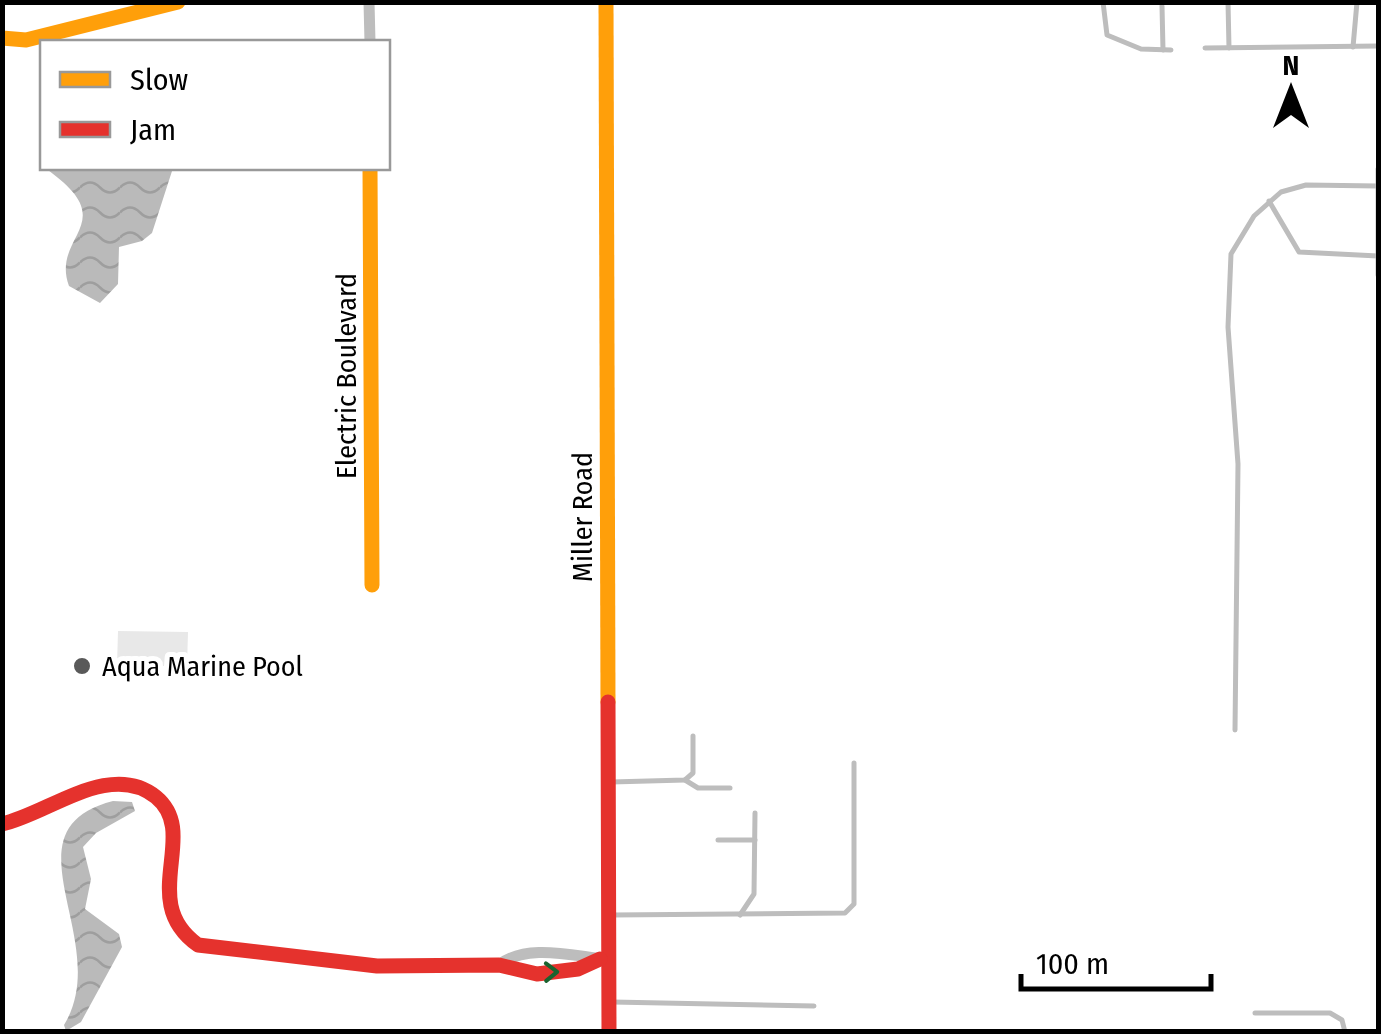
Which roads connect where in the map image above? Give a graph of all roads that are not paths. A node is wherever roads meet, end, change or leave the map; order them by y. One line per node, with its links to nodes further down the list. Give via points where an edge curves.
1 (178, 2): 8 (street, via 26,40)
2 (369, 2): 9 (street)
3 (606, 2): 25 (street, Miller Road)
4 (1103, 2): 7 (lane, via 1107,35 1128,46 1167,50)
5 (1228, 2): 13 (lane)
6 (1357, 2): 10 (lane)
7 (1162, 6)
8 (2, 38)
9 (370, 40)
10 (1353, 46): 11 (lane); 13 (lane)
11 (1378, 46)
12 (1205, 48): 13 (lane)
13 (1228, 48)
14 (1378, 169): 16 (lane)
15 (370, 170): 20 (street, Electric Boulevard)
16 (1378, 186): 17 (lane, via 1306,186); 18 (lane)
17 (1269, 201): 18 (lane, via 1300,252); 21 (lane, via 1241,232 1227,289 1238,449)
18 (1378, 256): 19 (lane)
19 (1378, 276)
20 (372, 585)
21 (1235, 730)
22 (693, 736): 24 (lane, via 693,772)
23 (854, 763): 32 (lane, via 854,904 845,913)
24 (685, 780): 25 (lane); 26 (lane, via 698,788)
25 (608, 782): 31 (street, Miller Road)
26 (730, 788)
27 (754, 813): 30 (lane)
28 (2, 824): 33 (street, via 86,788 134,787 156,800 172,820 176,839 168,907 190,942 353,964 499,966 514,972 584,971)
29 (718, 840): 30 (lane)
30 (755, 840): 32 (lane, via 754,894)
31 (609, 914): 32 (lane); 33 (street, Miller Road)
32 (740, 915)
33 (604, 959): 34 (street, Miller Road)
34 (609, 1002): 35 (lane); 37 (street, Miller Road)
35 (814, 1006)
36 (1255, 1014): 38 (lane, via 1330,1013 1342,1020)
37 (609, 1032)
38 (1345, 1032)

